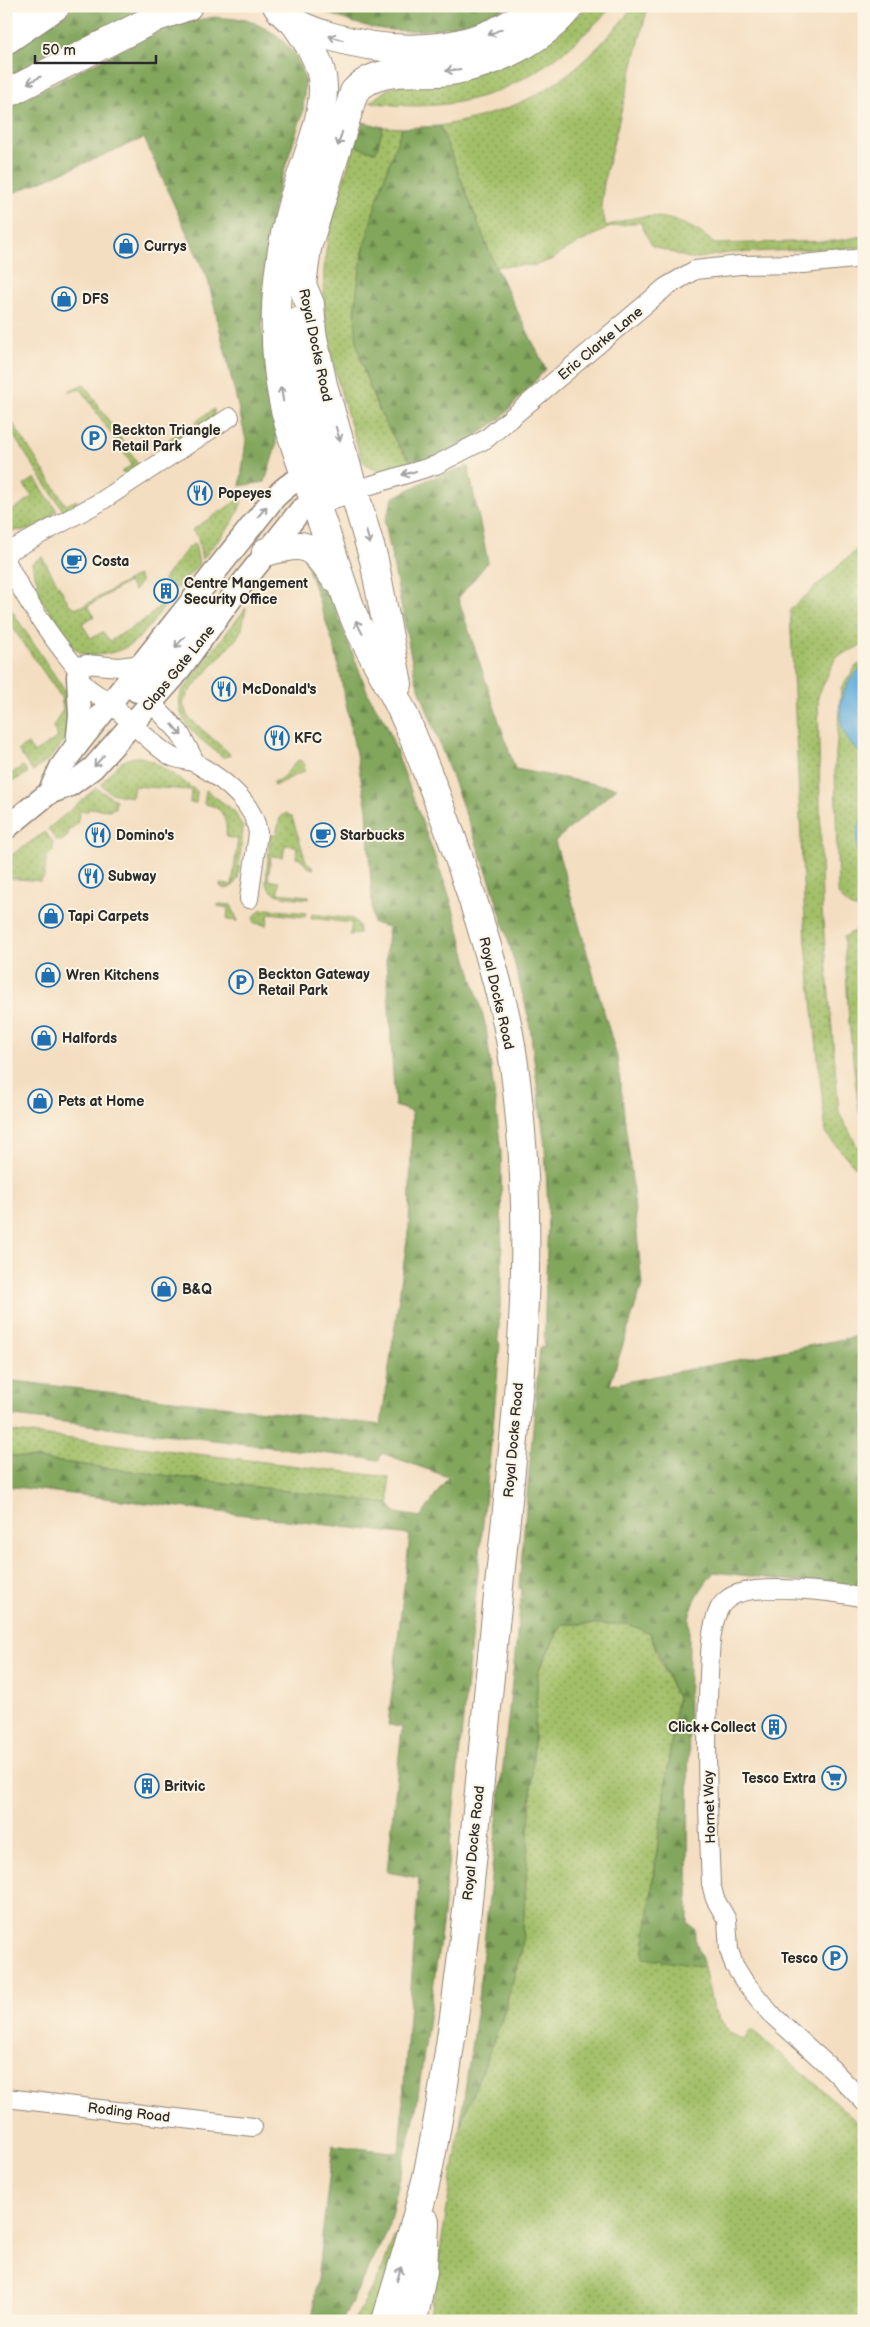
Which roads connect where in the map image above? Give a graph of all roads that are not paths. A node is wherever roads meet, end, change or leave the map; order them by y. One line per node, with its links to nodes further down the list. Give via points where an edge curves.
1 (14, 6): 6 (highway)
2 (56, 6): 8 (highway)
3 (188, 6): 9 (highway, one-way to 9, via 157,17)
4 (536, 6): 7 (highway, one-way to 7, via 500,31 455,46 429,49 372,47 317,32)
5 (570, 6): 11 (highway, Royal Docks Road, one-way to 11, via 550,26 520,47 485,62 455,71 389,74 361,84 354,92 314,222)
6 (6, 11)
7 (279, 12): 13 (highway, Royal Docks Road, one-way to 7, via 294,441 282,396 276,315 288,222 318,122 323,84 320,67 309,44)
8 (6, 40)
9 (6, 94)
10 (864, 258): 14 (street, Eric Clarke Lane, one-way to 14, via 695,270 666,287 486,439 436,465)
11 (302, 284): 13 (highway, via 295,303 299,370); 14 (highway, Royal Docks Road, one-way to 14, via 310,304 312,333 323,385)
12 (230, 417): 17 (street, via 100,502)
13 (315, 477): 14 (street); 15 (highway, Royal Docks Road); 21 (street, Claps Gate Lane, one-way to 13, via 274,498 284,488)
14 (355, 490): 15 (street, Claps Gate Lane); 23 (highway, Royal Docks Road, one-way to 23, via 374,560)
15 (315, 504): 16 (street, Claps Gate Lane, via 300,511); 19 (highway, Royal Docks Road)
16 (266, 552): 19 (highway, via 289,545 303,545 316,553); 21 (street, Claps Gate Lane, one-way to 21, via 197,648)
17 (6, 553)
18 (6, 560): 20 (street, via 20,588)
19 (346, 595): 23 (highway, Royal Docks Road, one-way to 19, via 355,620)
20 (77, 672): 21 (street, via 87,664 112,667); 22 (street, via 93,692); 25 (street, via 80,715)
21 (140, 684): 22 (street, Claps Gate Lane); 24 (street, Claps Gate Lane); 26 (street, one-way to 26, via 180,733)
22 (111, 704): 24 (street); 25 (street, Claps Gate Lane)
23 (405, 717): 34 (highway, Royal Docks Road, via 470,890 507,1023 523,1149 525,1213 521,1345 499,1586 462,1948)
24 (131, 724): 26 (street, via 170,757); 27 (street, Claps Gate Lane, one-way to 27, via 92,768 70,785)
25 (77, 745): 27 (street, Claps Gate Lane)
26 (196, 764): 29 (street, via 238,795 253,813 258,833)
27 (49, 792): 28 (street, Claps Gate Lane)
28 (6, 828)
29 (249, 899)
30 (864, 1598): 32 (street, Hornet Way, via 798,1590 750,1590 730,1597 720,1607 713,1628 707,1749 711,1884 727,1920 729,1950 734,1965 759,2001)
31 (6, 2098): 33 (street, Roding Road)
32 (864, 2102)
33 (253, 2127)
34 (427, 2176): 35 (highway, Royal Docks Road, one-way to 34); 36 (highway, Royal Docks Road, via 423,2271)
35 (386, 2321)
36 (413, 2321)

